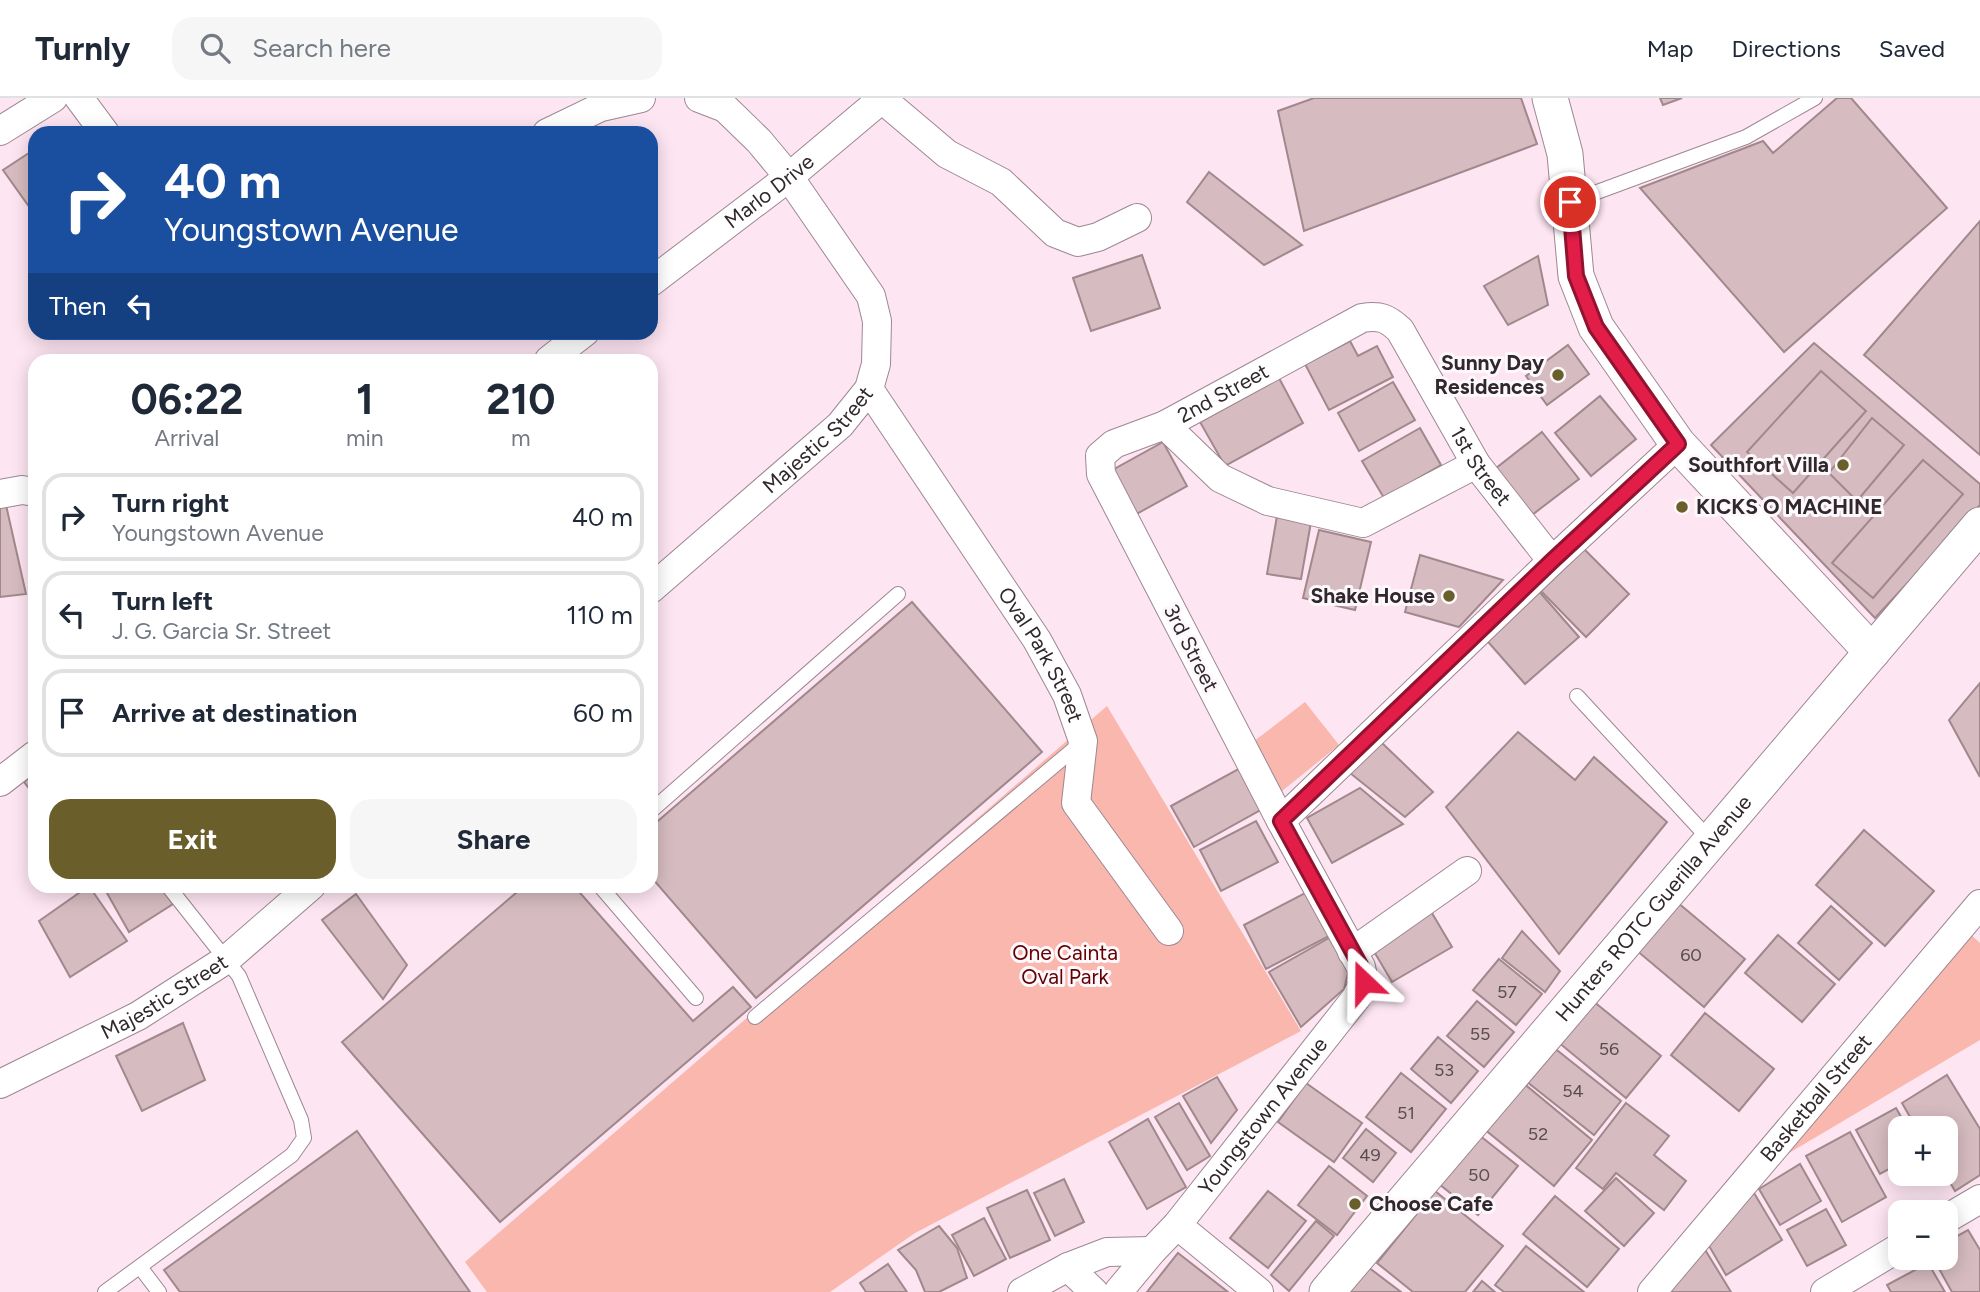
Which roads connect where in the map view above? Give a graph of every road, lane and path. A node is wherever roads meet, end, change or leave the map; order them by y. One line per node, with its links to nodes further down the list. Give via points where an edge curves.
1 (53, 98): 10 (street)
2 (79, 98): 8 (street)
3 (641, 98): 9 (street, via 601,107)
4 (699, 98): 11 (street, Majestic Street, via 724,108)
5 (883, 98): 11 (street, Marlo Drive); 13 (street, via 947,155 1001,182 1055,233 1078,243)
6 (1550, 98): 12 (street, via 1565,154)
7 (1815, 98): 12 (lane, via 1746,137)
8 (100, 126)
9 (562, 126)
10 (0, 131)
11 (789, 177): 14 (street, Marlo Drive); 18 (street, Majestic Street, via 871,296 877,321 876,364)
12 (1570, 202): 20 (street, via 1576,276 1596,327)
13 (1137, 218)
14 (658, 277)
15 (1362, 318): 19 (street, 2nd Street); 21 (street, 1st Street, via 1388,318 1400,331)
16 (575, 340): 17 (street)
17 (557, 354)
18 (869, 388): 27 (street, Majestic Street, via 839,425); 31 (street, Oval Park Street, via 1037,640 1067,695)
19 (1165, 425): 21 (street, via 1220,478 1268,501 1363,523); 22 (street, 2nd Street, via 1114,444 1100,456)
20 (1678, 444): 26 (street); 29 (street)
21 (1476, 464): 26 (street, 1st Street)
22 (1101, 474): 35 (street, 3rd Street)
23 (28, 491): 24 (street)
24 (0, 494)
25 (1980, 524): 29 (street, Hunters ROTC Guerilla Avenue)
26 (1552, 561): 35 (street)
27 (658, 583)
28 (898, 594): 34 (lane)
29 (1872, 652): 36 (street, Hunters ROTC Guerilla Avenue)
30 (1577, 696): 36 (lane)
31 (1083, 741): 42 (street, Oval Park Street, via 1076,803); 46 (lane)
32 (28, 760): 33 (street)
33 (0, 782)
34 (658, 805)
35 (1281, 821): 43 (street, Youngstown Avenue)
36 (1712, 842): 61 (street, Hunters ROTC Guerilla Avenue)
37 (1467, 870): 43 (street)
38 (173, 893): 44 (lane)
39 (303, 893): 44 (street, Majestic Street)
40 (606, 893): 45 (lane)
41 (1980, 904): 62 (street, Basketball Street)
42 (1169, 931)
43 (1352, 952): 50 (street, Youngstown Avenue, via 1364,982 1356,998)
44 (227, 959): 47 (street, Majestic Street, via 138,1016); 53 (lane, via 239,976 301,1120 304,1138 292,1155)
45 (696, 998)
46 (755, 1017)
47 (0, 1084)
48 (1980, 1199): 49 (street)
49 (1958, 1212)
50 (1177, 1225): 51 (street, Youngstown Avenue); 60 (street)
51 (1152, 1251): 54 (street, via 1107,1252); 59 (street, Youngstown Avenue)
52 (1888, 1254): 63 (street)
53 (140, 1267): 55 (lane); 56 (lane)
54 (1068, 1267): 57 (street); 58 (street)
55 (105, 1292)
56 (159, 1292)
57 (1022, 1292)
58 (1094, 1292)
59 (1118, 1292)
60 (1259, 1292)
61 (1327, 1292)
62 (1653, 1292)
63 (1825, 1292)

